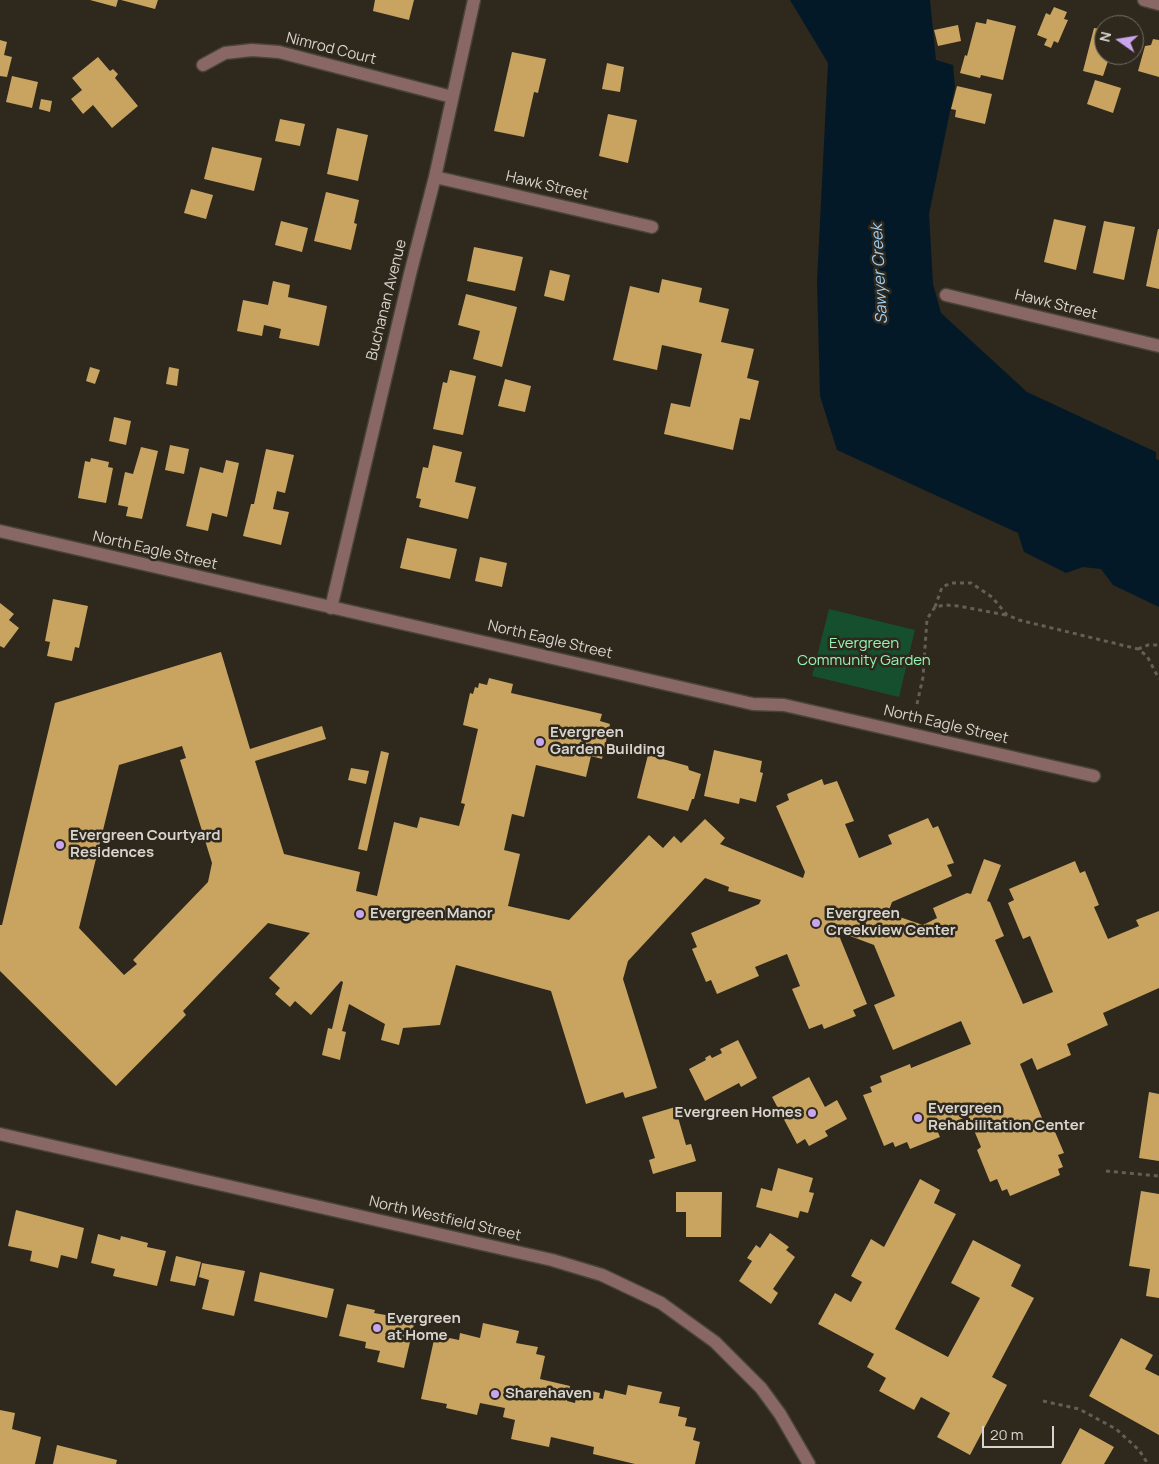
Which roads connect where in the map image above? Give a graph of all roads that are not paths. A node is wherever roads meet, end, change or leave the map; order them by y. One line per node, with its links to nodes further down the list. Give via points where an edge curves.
1 (474, 0): 5 (street, Buchanan Avenue)
2 (1144, 0): 3 (street)
3 (1159, 4)
4 (203, 65): 5 (street, Nimrod Court, via 225,53 279,52)
5 (452, 97): 6 (street, Buchanan Avenue)
6 (435, 177): 7 (street, Hawk Street); 11 (street, Buchanan Avenue)
7 (652, 227)
8 (946, 295): 9 (street, Hawk Street)
9 (1159, 346)
10 (0, 531): 11 (street, North Eagle Street)
11 (331, 608): 12 (street, North Eagle Street, via 753,704 784,706)
12 (1094, 776)
13 (0, 1134): 14 (street, North Westfield Street, via 552,1260 602,1275 661,1303 715,1342 766,1395)
14 (809, 1464)

